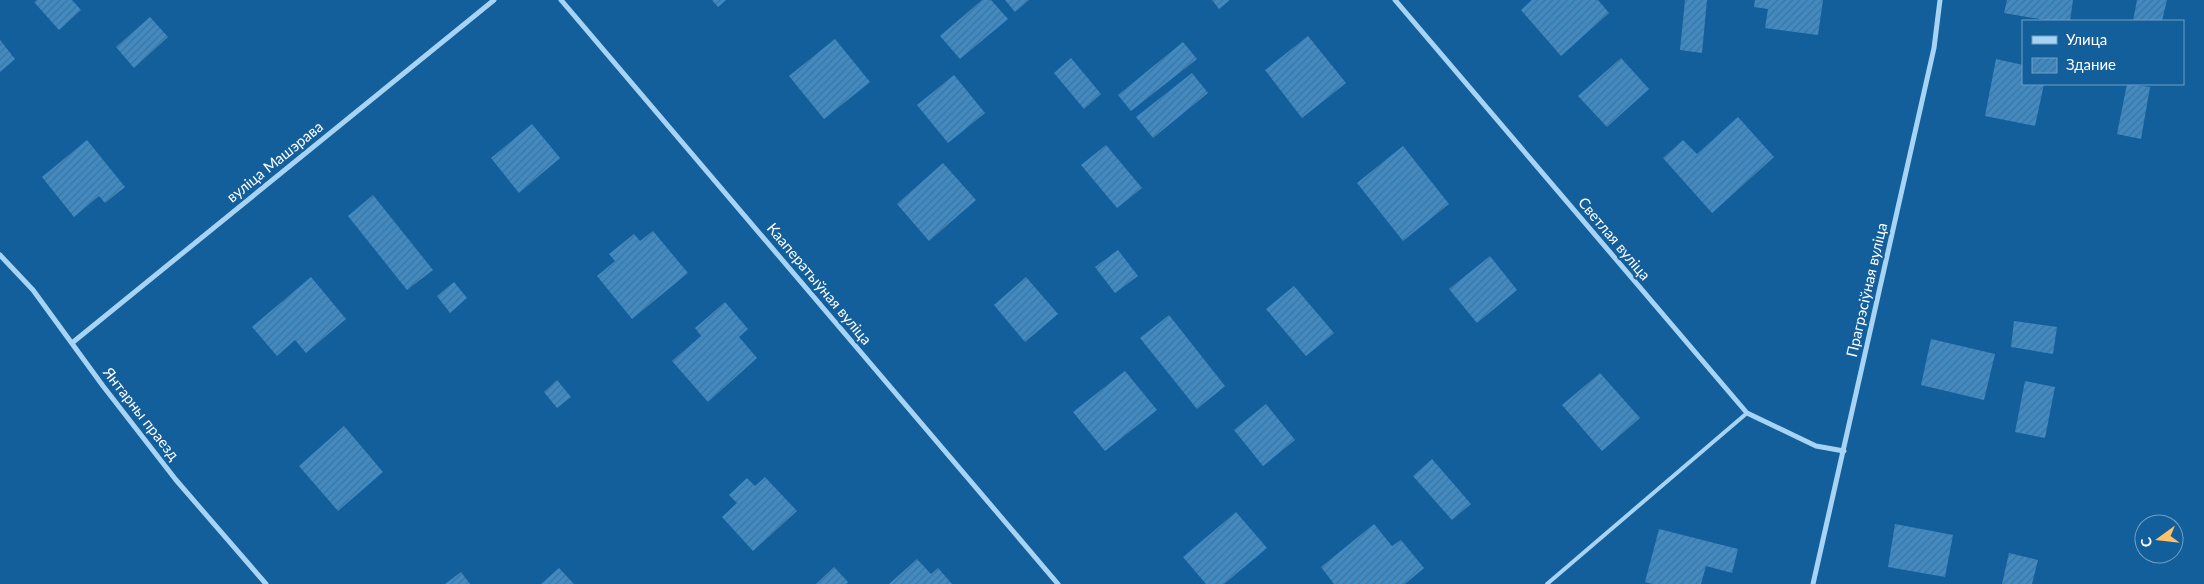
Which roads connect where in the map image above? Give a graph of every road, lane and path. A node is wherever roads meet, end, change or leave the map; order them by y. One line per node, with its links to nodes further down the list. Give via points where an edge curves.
1 (494, 0): 6 (street, вуліца Машэрава)
2 (561, 0): 10 (street, Кааператыўная вуліца)
3 (1394, 0): 7 (street, Светлая вуліца)
4 (1940, 0): 8 (street, Прагрэсіўная вуліца, via 1934,48)
5 (0, 255): 6 (street, Янтарны праезд, via 33,290)
6 (72, 343): 9 (street, Янтарны праезд, via 176,480)
7 (1747, 414): 8 (street, Светлая вуліца, via 1816,446); 11 (lane)
8 (1844, 451): 12 (street, Прагрэсіўная вуліца)
9 (266, 584)
10 (1058, 584)
11 (1547, 584)
12 (1813, 584)

